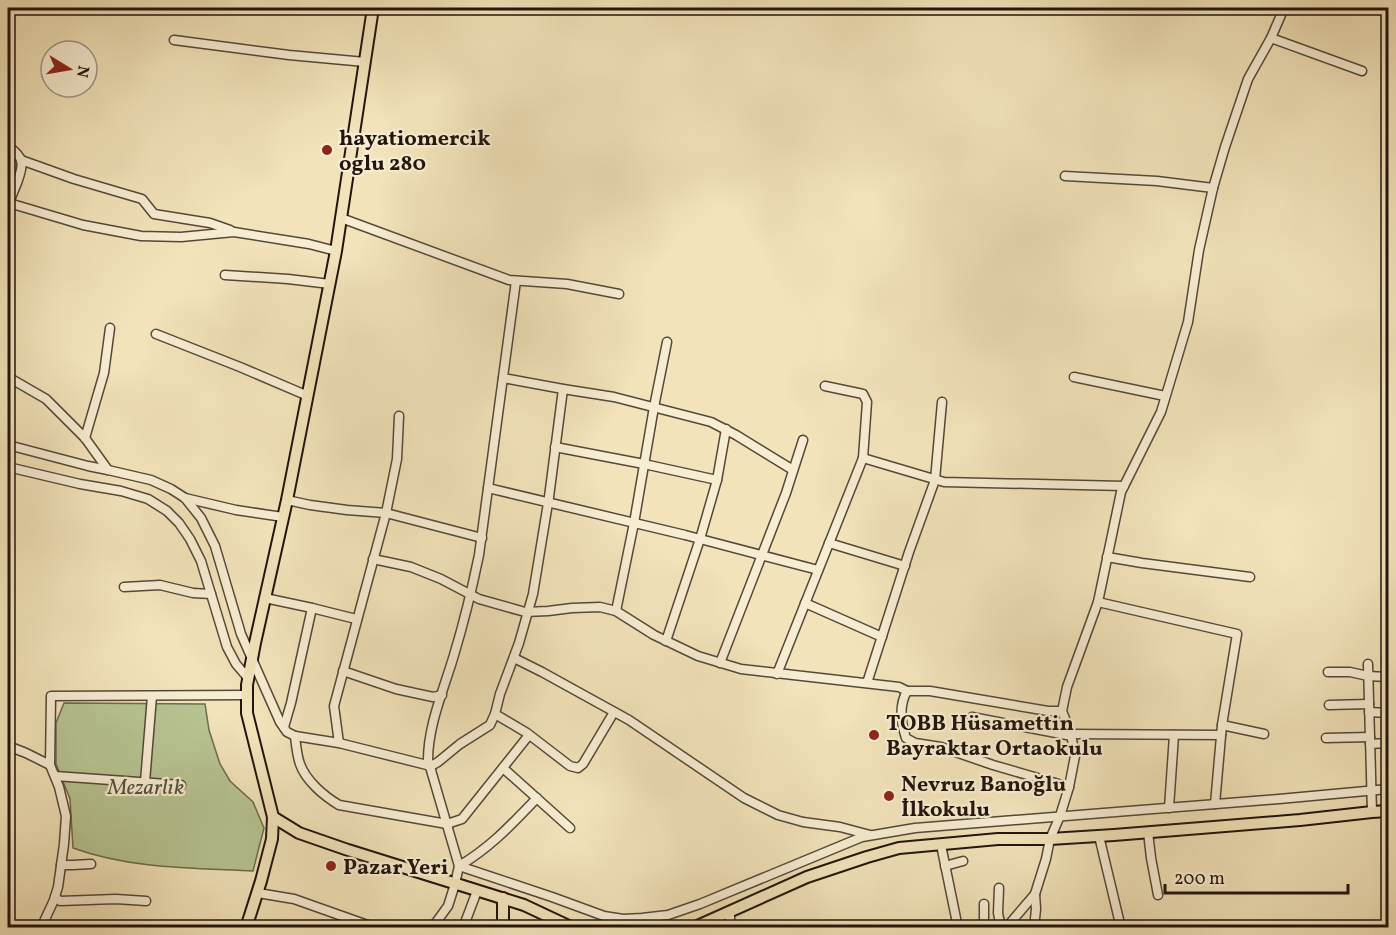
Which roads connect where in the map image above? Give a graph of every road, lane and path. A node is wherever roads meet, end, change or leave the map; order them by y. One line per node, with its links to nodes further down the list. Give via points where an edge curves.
1 (373, 8): 5 (main road)
2 (1284, 8): 3 (street)
3 (1271, 38): 6 (street); 10 (street, via 1248,79)
4 (174, 40): 5 (street)
5 (365, 62): 12 (main road)
6 (1362, 71)
7 (8, 146): 8 (street)
8 (21, 160): 11 (street, via 22,168); 13 (street, via 142,199 154,214 210,223)
9 (1065, 176): 10 (street)
10 (1213, 188): 28 (street, via 1188,322)
11 (8, 204): 13 (street, via 141,236)
12 (341, 218): 14 (main road); 16 (street)
13 (234, 232): 14 (street)
14 (336, 251): 17 (main road)
15 (225, 275): 17 (street)
16 (516, 281): 18 (street, via 567,284); 24 (street)
17 (330, 284): 27 (main road)
18 (619, 294)
19 (110, 328): 33 (street, via 104,373)
20 (156, 334): 27 (street)
21 (667, 342): 30 (street)
22 (8, 377): 33 (street, via 46,399)
23 (1074, 377): 28 (street)
24 (503, 378): 26 (street); 45 (street)
25 (825, 386): 37 (street, via 863,394 867,402)
26 (563, 389): 30 (street); 36 (street)
27 (308, 396): 47 (main road)
28 (1165, 396): 44 (street)
29 (942, 402): 43 (street)
30 (654, 407): 32 (street); 38 (street)
31 (399, 416): 49 (street, via 399,470)
32 (726, 429): 41 (street); 42 (street)
33 (85, 438): 40 (street)
34 (803, 440): 41 (street)
35 (8, 445): 40 (street)
36 (555, 447): 38 (street); 48 (street)
37 (863, 458): 43 (street); 54 (street)
38 (644, 464): 42 (street); 51 (street)
39 (8, 467): 62 (street, via 148,499 179,522 201,561)
40 (108, 470): 46 (street, via 151,480)
41 (793, 470): 55 (street)
42 (717, 480): 53 (street)
43 (935, 480): 44 (street); 58 (street)
44 (1125, 486): 56 (street)
45 (488, 488): 48 (street); 52 (street)
46 (185, 498): 50 (street); 73 (street, via 215,546)
47 (287, 500): 49 (street); 50 (main road)
48 (548, 502): 51 (street); 68 (street)
49 (386, 513): 52 (street); 57 (street)
50 (283, 517): 64 (main road)
51 (634, 523): 53 (street); 69 (street)
52 (482, 538): 63 (street)
53 (700, 539): 55 (street); 72 (street)
54 (829, 543): 58 (street); 59 (street)
55 (762, 555): 59 (street); 75 (street)
56 (1107, 557): 60 (street); 65 (street)
57 (373, 559): 63 (street, via 411,567); 70 (street)
58 (905, 566): 71 (street)
59 (818, 570): 66 (street)
60 (1250, 578)
61 (124, 587): 62 (street, via 160,585)
62 (211, 594): 82 (street, via 227,646)
63 (471, 594): 68 (street); 86 (street)
64 (265, 598): 67 (street); 73 (main road)
65 (1098, 602): 90 (street); 95 (street, via 1237,634)
66 (805, 603): 71 (street); 79 (street)
67 (312, 608): 70 (street); 96 (street)
68 (528, 611): 69 (street, via 600,607); 74 (street)
69 (616, 611): 72 (street)
70 (357, 619): 77 (street)
71 (882, 637): 83 (street)
72 (666, 640): 75 (street)
73 (252, 657): 82 (main road); 96 (street)
74 (514, 658): 91 (street); 93 (street)
75 (720, 663): 79 (street)
76 (1368, 664): 80 (street)
77 (344, 671): 86 (street, via 396,689 433,697); 105 (street, via 334,706)
78 (1328, 672): 80 (street)
79 (777, 674): 83 (street)
80 (1368, 676): 81 (street); 89 (street)
81 (1389, 677)
82 (248, 678): 85 (main road)
83 (867, 683): 84 (street)
84 (907, 691): 90 (street); 114 (street, via 902,709 906,738)
85 (247, 695): 87 (street); 123 (main road, via 247,712)
86 (442, 695): 109 (street, via 428,749)
87 (152, 696): 108 (street, via 51,696); 112 (street)
88 (1329, 705): 89 (street)
89 (1369, 708): 92 (street); 104 (street)
90 (1062, 711): 99 (street)
91 (614, 712): 98 (street, via 578,768); 127 (street, via 744,798 778,815)
92 (1389, 712)
93 (495, 714): 98 (street); 109 (street, via 490,725)
94 (972, 717): 99 (street)
95 (1222, 725): 97 (street); 101 (street)
96 (284, 727): 102 (street)
97 (1264, 734)
98 (529, 735): 110 (street)
99 (1071, 735): 100 (street); 114 (street, via 1075,756)
100 (1174, 735): 101 (street); 119 (street)
101 (1221, 735): 118 (street)
102 (295, 736): 105 (street); 124 (street, via 305,774 339,805)
103 (1326, 738): 104 (street)
104 (1370, 741): 106 (street); 116 (street)
105 (339, 743): 109 (street)
106 (1389, 743)
107 (8, 746): 108 (street)
108 (50, 765): 111 (street)
109 (431, 766): 124 (street)
110 (503, 768): 117 (street); 124 (street, via 462,819)
111 (55, 776): 112 (street); 133 (street, via 66,816)
112 (146, 782): 113 (street)
113 (181, 785)
114 (1069, 787): 122 (street)
115 (1389, 789): 116 (street)
116 (1371, 790): 118 (street); 121 (street)
117 (537, 798): 125 (street); 134 (street, via 498,839)
118 (1215, 804): 119 (street)
119 (1169, 808): 122 (street)
120 (1389, 811): 121 (main road)
121 (1372, 812): 126 (main road)
122 (1060, 816): 127 (street); 129 (street)
123 (273, 817): 136 (main road, via 299,834); 139 (main road, via 272,839)
124 (447, 824): 134 (street)
125 (570, 828)
126 (1148, 832): 128 (main road); 141 (street)
127 (871, 835): 134 (street, via 700,904 668,915 642,918 604,916)
128 (1099, 836): 129 (main road); 162 (street)
129 (1050, 839): 130 (main road); 140 (street)
130 (941, 845): 135 (street); 146 (main road, via 899,848 867,856)
131 (963, 861): 135 (street)
132 (91, 864): 133 (street)
133 (61, 865): 142 (street)
134 (459, 866): 136 (street)
135 (945, 866): 157 (street)
136 (455, 884): 138 (main road); 151 (street, via 448,906)
137 (999, 888): 159 (street)
138 (477, 891): 143 (main road); 152 (street)
139 (258, 893): 147 (street, via 294,899); 149 (main road)
140 (1035, 894): 160 (street); 161 (street)
141 (1158, 895)
142 (55, 897): 144 (street, via 60,901); 148 (street)
143 (502, 898): 153 (main road); 154 (main road)
144 (146, 901)
145 (984, 904): 158 (street)
146 (730, 911): 155 (main road); 156 (street)
147 (360, 925): 150 (street)
148 (41, 927)
149 (246, 927)
150 (376, 927)
151 (432, 927)
152 (463, 927)
153 (503, 927)
154 (573, 927)
155 (693, 927)
156 (730, 927)
157 (958, 927)
158 (984, 927)
159 (1001, 927)
160 (1006, 927)
161 (1034, 927)
162 (1121, 927)

